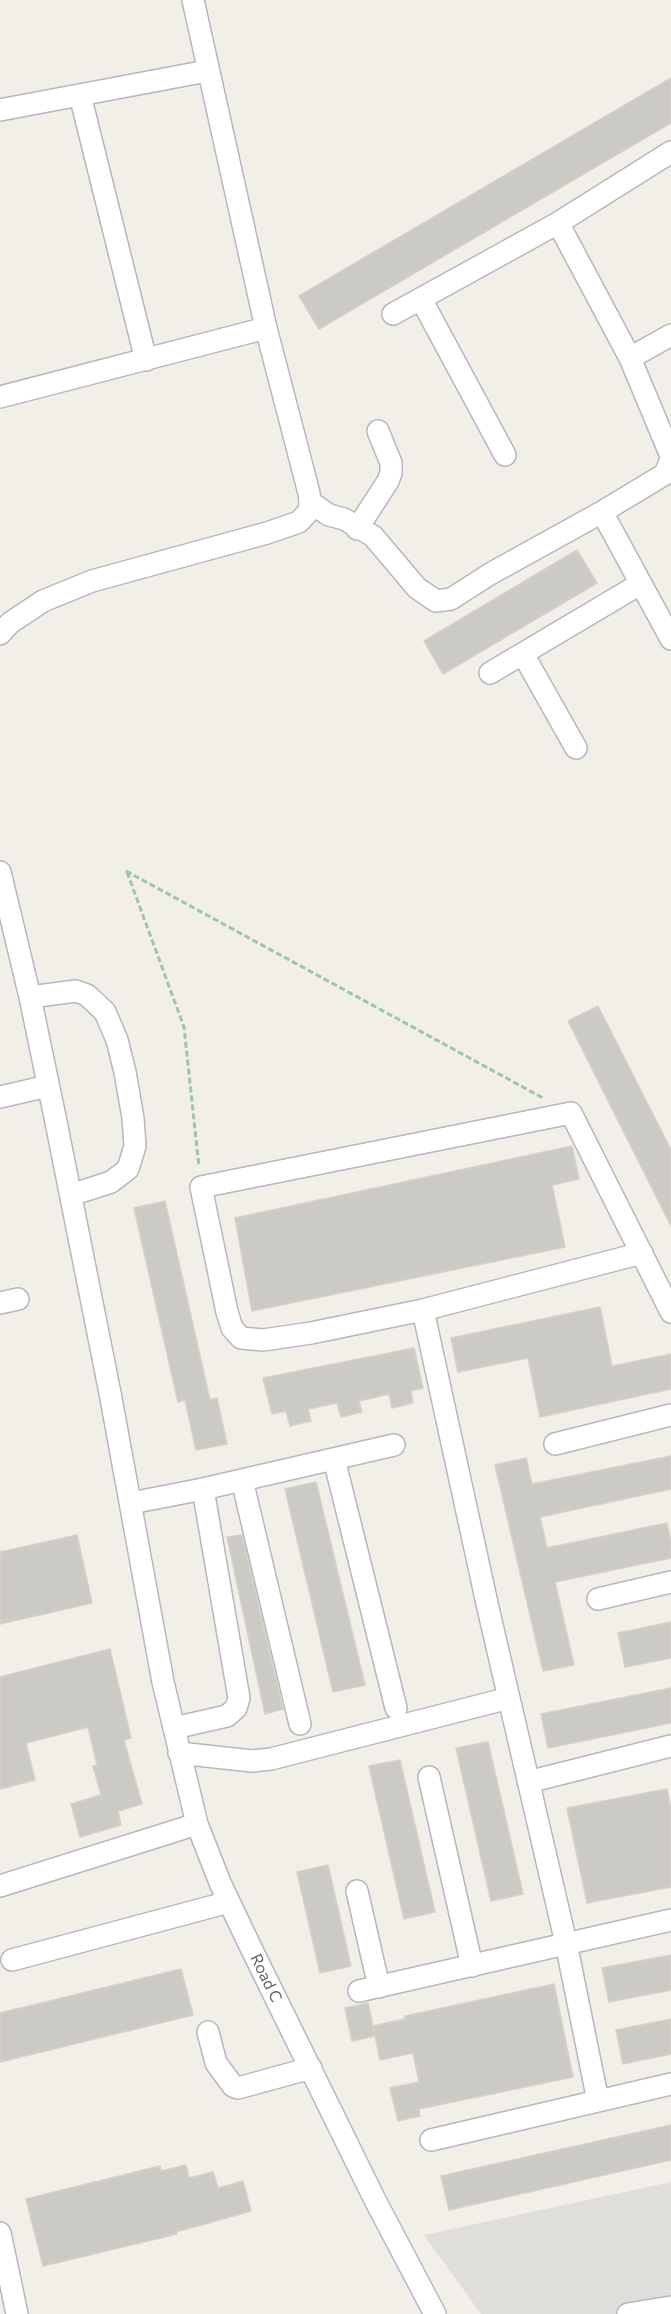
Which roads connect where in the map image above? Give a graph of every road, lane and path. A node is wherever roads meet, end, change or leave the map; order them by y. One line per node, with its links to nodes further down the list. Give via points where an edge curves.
1 (193, 0): 2 (street)
2 (207, 71): 3 (street); 9 (street)
3 (80, 95): 4 (street); 12 (street)
4 (0, 110)
5 (671, 152): 6 (street)
6 (558, 223): 7 (street); 11 (street)
7 (420, 299): 8 (street); 15 (street)
8 (393, 314)
9 (266, 328): 12 (street); 17 (street)
10 (671, 336): 11 (street)
11 (630, 358): 16 (street)
12 (146, 360): 13 (street)
13 (0, 397)
14 (378, 431): 19 (street, via 391,473)
15 (505, 455)
16 (669, 467): 18 (street)
17 (310, 502): 19 (street); 21 (street, via 299,522 92,580 44,602 10,623)
18 (602, 512): 19 (street, via 451,599 436,602 417,588 373,536); 20 (street)
19 (357, 529)
20 (640, 584): 22 (street); 23 (street)
21 (0, 634)
22 (671, 639)
23 (523, 654): 24 (street); 25 (street)
24 (490, 673)
25 (576, 748)
26 (0, 872): 27 (street, Road C)
27 (30, 997): 28 (street, Road C); 32 (street, via 76,991 87,995 105,1012 124,1071 135,1146 128,1169 111,1182)
28 (48, 1086): 29 (street); 32 (street, Road C)
29 (0, 1097)
30 (571, 1113): 31 (street); 31 (path, via 126,871 184,1027); 33 (street)
31 (201, 1187): 34 (street, via 226,1312 241,1338 263,1340 311,1333)
32 (71, 1195): 42 (street, Road C)
33 (642, 1253): 34 (street); 35 (street)
34 (423, 1310): 45 (street)
35 (671, 1312)
36 (671, 1415): 38 (street)
37 (394, 1444): 39 (street)
38 (555, 1444)
39 (334, 1459): 40 (street); 46 (street)
40 (242, 1480): 41 (street); 47 (street)
41 (203, 1489): 42 (street); 48 (street, via 239,1698 236,1708 227,1716)
42 (131, 1503): 48 (street, Road C)
43 (671, 1582): 44 (street)
44 (598, 1599)
45 (509, 1698): 50 (street, via 271,1759 252,1761); 52 (street)
46 (396, 1708)
47 (300, 1724)
48 (174, 1728): 50 (street, Road C)
49 (671, 1746): 52 (street)
50 (179, 1753): 53 (street, Road C)
51 (429, 1777): 60 (street)
52 (528, 1782): 58 (street)
53 (197, 1824): 54 (street); 56 (street, Road C)
54 (0, 1886)
55 (357, 1891): 61 (street)
56 (229, 1902): 59 (street); 64 (street, Road C)
57 (671, 1920): 58 (street)
58 (566, 1943): 60 (street); 66 (street)
59 (12, 1960)
60 (472, 1966): 61 (street)
61 (379, 1987): 62 (street)
62 (359, 1991)
63 (208, 2032): 64 (street, via 216,2063 238,2088)
64 (311, 2068): 71 (street, Road C)
65 (671, 2084): 66 (street)
66 (598, 2101): 67 (street)
67 (431, 2140)
68 (1, 2244): 70 (street)
69 (671, 2307): 72 (street)
70 (17, 2314)
71 (435, 2314)
72 (628, 2314)

